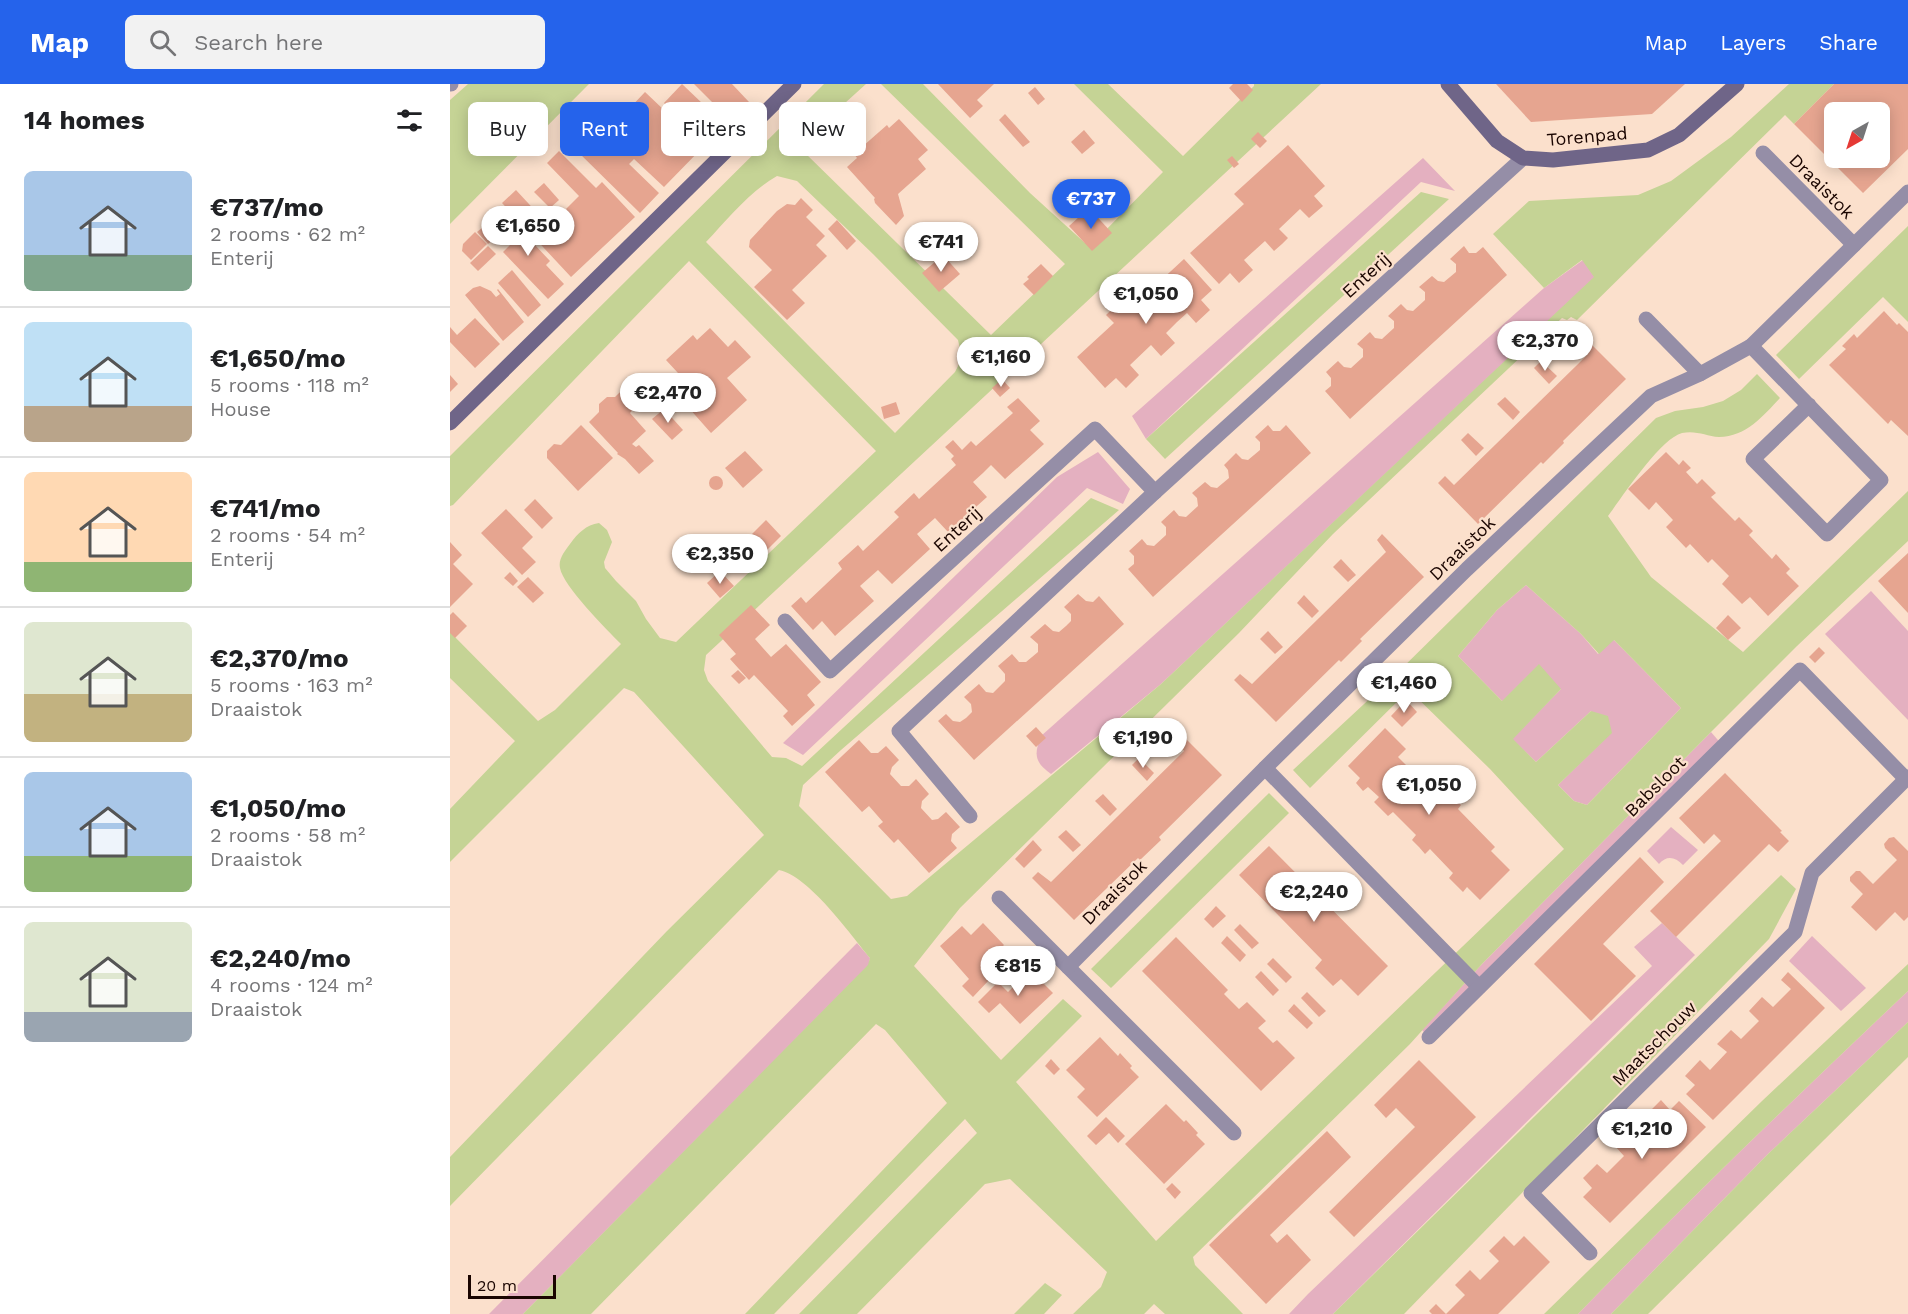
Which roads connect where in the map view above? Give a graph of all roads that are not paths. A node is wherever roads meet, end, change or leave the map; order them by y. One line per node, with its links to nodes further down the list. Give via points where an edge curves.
1 (794, 84): 12 (street)
2 (1448, 84): 5 (street, Torenpad, via 1497,141)
3 (1737, 84): 5 (street, Torenpad, via 1679,135 1648,150 1553,160)
4 (1763, 153): 7 (street, Draaistok)
5 (1523, 158): 13 (street, Enterij)
6 (1908, 192): 7 (street, Draaistok)
7 (1854, 245): 9 (street, Draaistok)
8 (1646, 319): 10 (street)
9 (1751, 346): 10 (street, Draaistok); 11 (street)
10 (1700, 374): 15 (street, Draaistok, via 1651,396 1467,569)
11 (1809, 405): 11 (street, via 1881,480 1827,534 1753,459)
12 (450, 423)
13 (1155, 492): 14 (street, Enterij, via 1095,429 830,671); 17 (street, Enterij, via 899,731)
14 (785, 621)
15 (1265, 768): 20 (street, Draaistok); 21 (street)
16 (1907, 778): 19 (street, Babsloot, via 1812,873); 21 (street, Babsloot, via 1800,670)
17 (970, 816)
18 (999, 898): 20 (street)
19 (1802, 906): 24 (street, Maatschouw, via 1795,932 1531,1193)
20 (1068, 967): 23 (street)
21 (1479, 987): 22 (street, Babsloot)
22 (1430, 1037)
23 (1234, 1133)
24 (1590, 1253)

